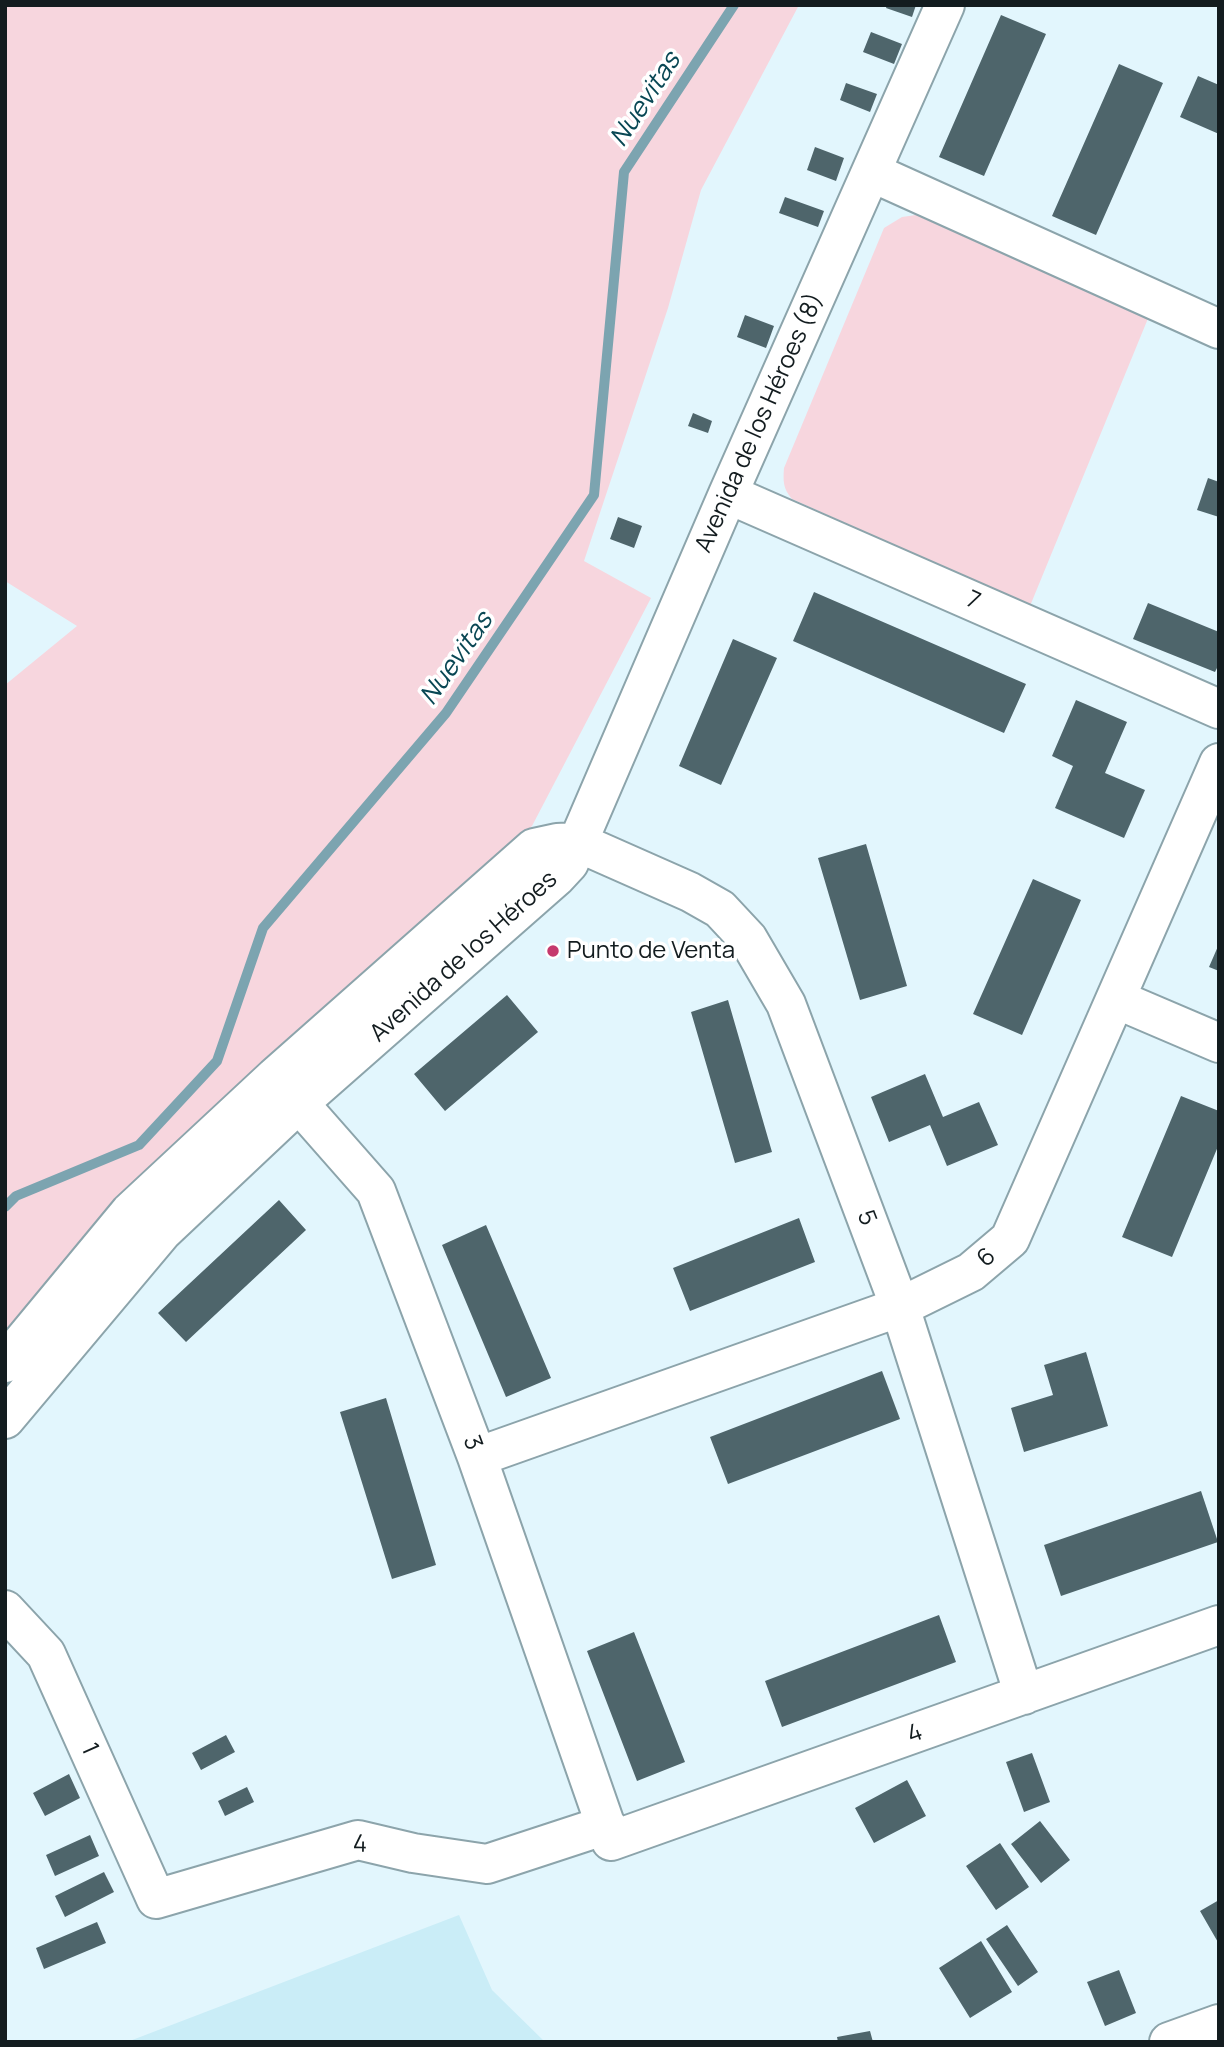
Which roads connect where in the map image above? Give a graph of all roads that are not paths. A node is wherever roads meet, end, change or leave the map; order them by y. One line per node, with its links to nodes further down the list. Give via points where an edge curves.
1 (945, 5): 2 (street, Avenida de los Héroes (8))
2 (871, 172): 3 (street); 4 (street, Avenida de los Héroes (8))
3 (1219, 328)
4 (728, 494): 5 (street, 7); 7 (street, Avenida de los Héroes (8))
5 (1219, 709)
6 (1219, 763): 8 (street, 6)
7 (577, 842): 10 (street, Avenida de los Héroes, via 534,848); 11 (street, 5, via 720,909 748,939 786,1004)
8 (1116, 999): 9 (street); 11 (street, 6, via 1010,1238 971,1272)
9 (1219, 1043)
10 (287, 1090): 12 (street, Avenida de los Héroes, via 130,1212); 13 (street, Avenida de los Héroes); 14 (street, 3, via 376,1191)
11 (900, 1307): 14 (street, 6); 17 (street, 5)
12 (5, 1363)
13 (5, 1419)
14 (477, 1457): 18 (street, 3)
15 (5, 1610): 19 (street, 1, via 46,1654)
16 (1219, 1625): 17 (street, 4)
17 (1024, 1695): 18 (street, 4)
18 (608, 1833): 19 (street, 4, via 486,1864 358,1840)
19 (156, 1899)
20 (1219, 2024): 21 (street)
21 (1169, 2042)

